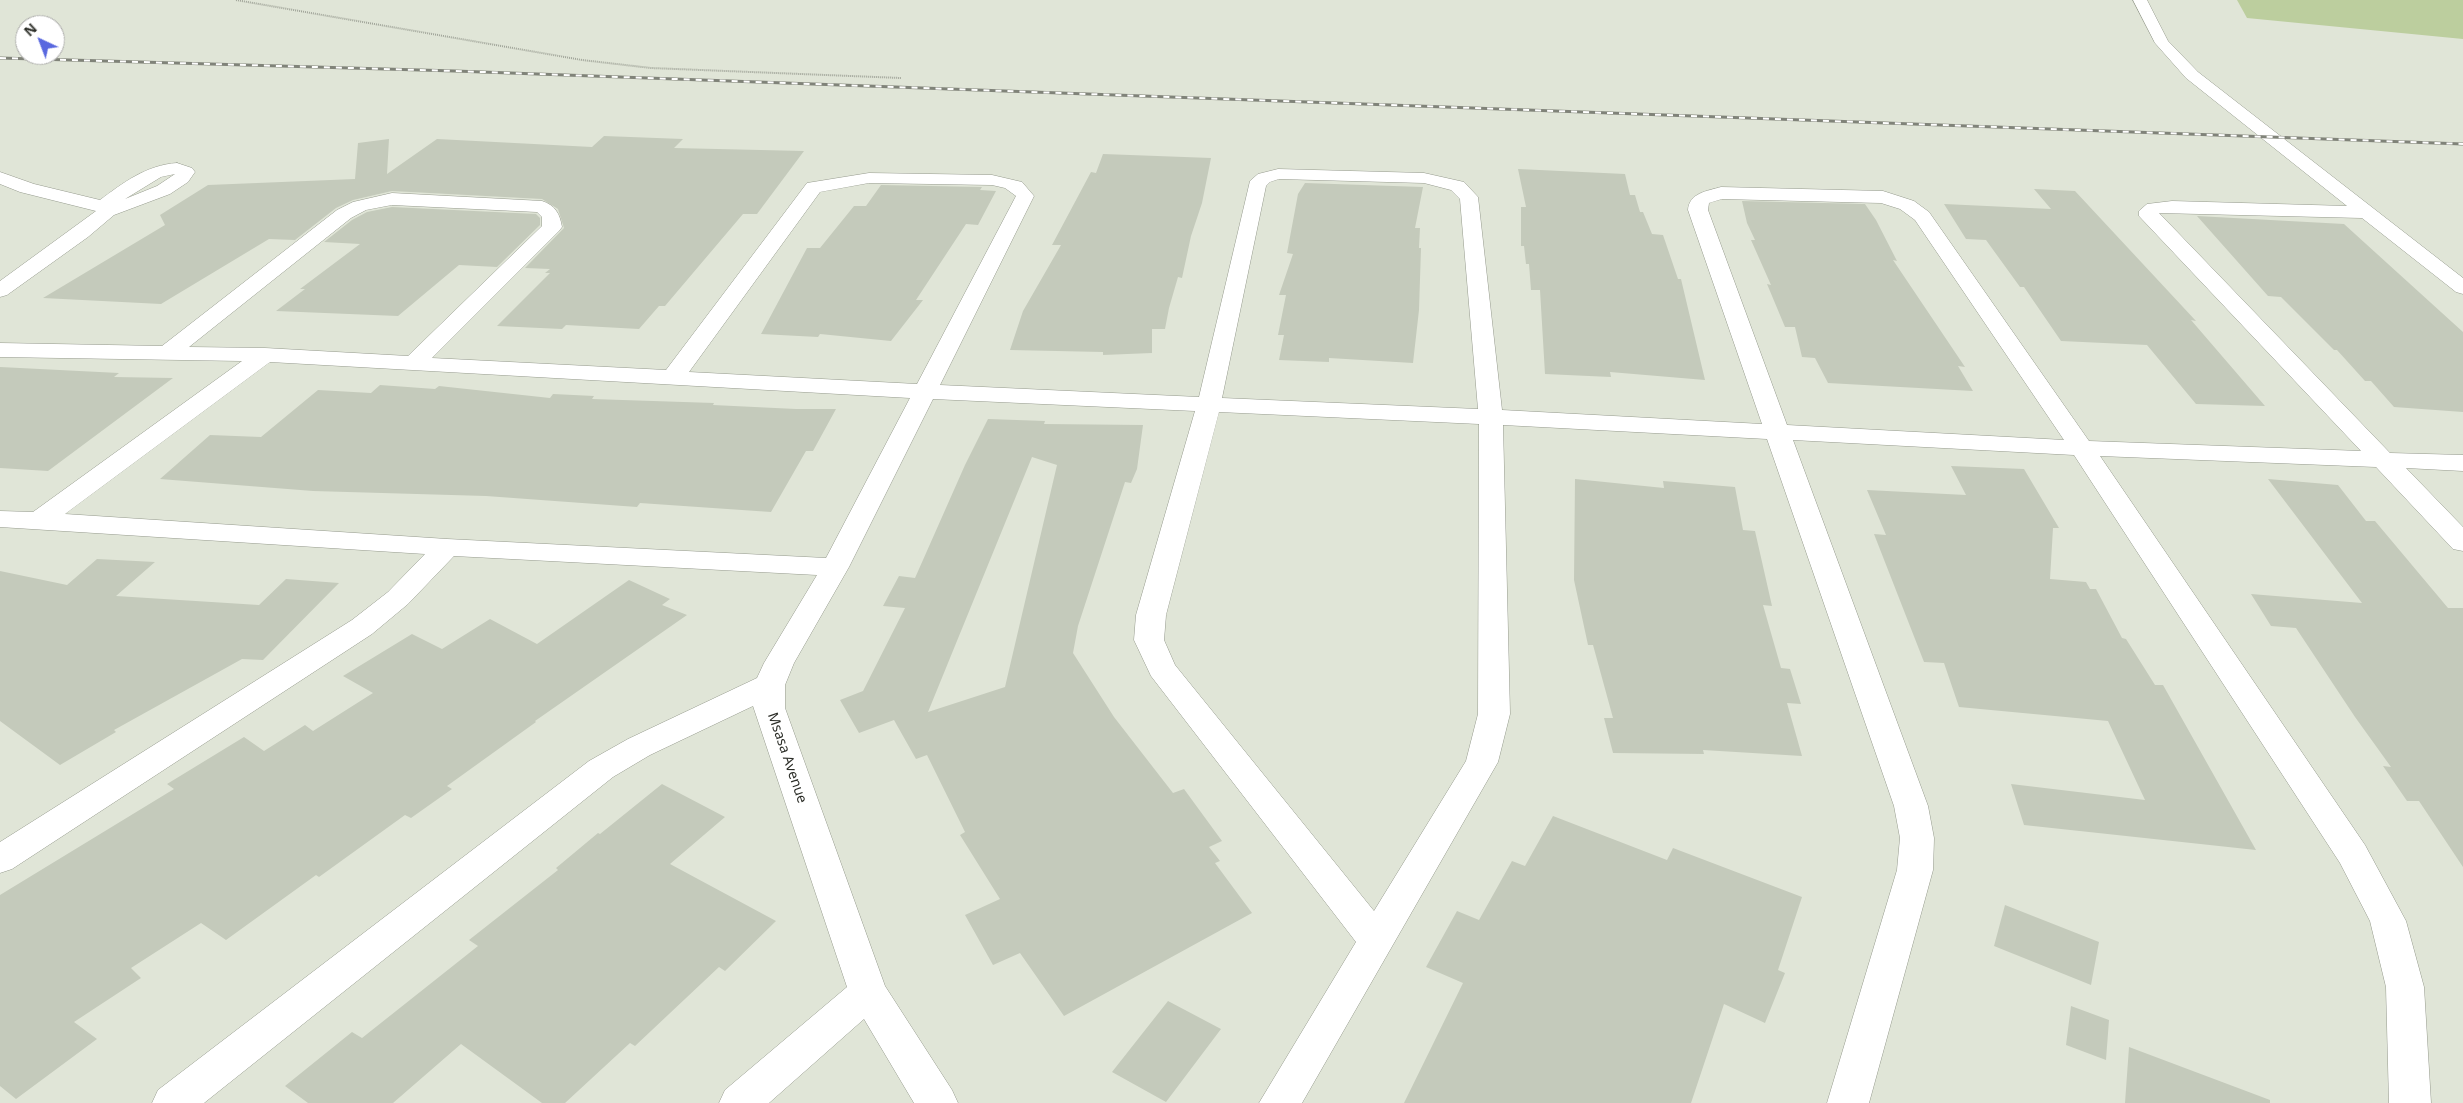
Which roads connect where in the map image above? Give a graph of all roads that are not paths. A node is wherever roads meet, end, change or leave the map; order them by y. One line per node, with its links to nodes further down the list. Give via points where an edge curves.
1 (2140, 0): 5 (street, via 2162,43 2180,65)
2 (0, 177): 3 (street)
3 (27, 188): 4 (street); 7 (street, via 105,209 81,233)
4 (0, 197)
5 (2364, 212): 6 (street); 18 (street, via 2172,207 2154,208 2149,211 2149,216)
6 (2463, 288)
7 (0, 291)
8 (0, 350): 9 (street)
9 (168, 352): 10 (street); 11 (street, via 344,214 360,206 392,199 542,206 551,216 552,227)
10 (264, 355): 11 (street); 21 (street)
11 (414, 363): 12 (street)
12 (673, 377): 13 (street); 13 (street, Msasa Avenue, via 814,187 869,178 1009,182 1020,188 1025,196)
13 (926, 392): 14 (street); 24 (street, Msasa Avenue)
14 (1210, 405): 15 (street); 15 (street, via 1259,181 1278,174 1383,176 1437,180 1457,186 1469,197); 27 (street, via 1151,615 1149,640 1162,669)
15 (1491, 417): 16 (street); 27 (street, via 1494,714 1490,738 1482,762)
16 (1779, 432): 17 (street); 17 (street, via 1698,210 1702,199 1710,196 1736,193 1870,196 1896,200 1917,211); 33 (street, via 1912,806 1917,838 1915,870)
17 (2082, 448): 18 (street); 34 (street, via 2353,855 2388,921 2404,988)
18 (2384, 459): 19 (street); 22 (street)
19 (2463, 463)
20 (0, 520): 21 (street)
21 (39, 520): 23 (street)
22 (2463, 543)
23 (447, 547): 24 (street); 26 (street, via 398,598 362,627)
24 (835, 566): 25 (street, Msasa Avenue, via 779,662)
25 (770, 685): 28 (street, Msasa Avenue, via 769,708); 29 (street, via 639,747 601,769)
26 (1, 858)
27 (1376, 940): 32 (street)
28 (868, 992): 30 (street); 31 (street, Msasa Avenue)
29 (173, 1103)
30 (740, 1103)
31 (936, 1103)
32 (1280, 1103)
33 (1848, 1103)
34 (2410, 1103)

